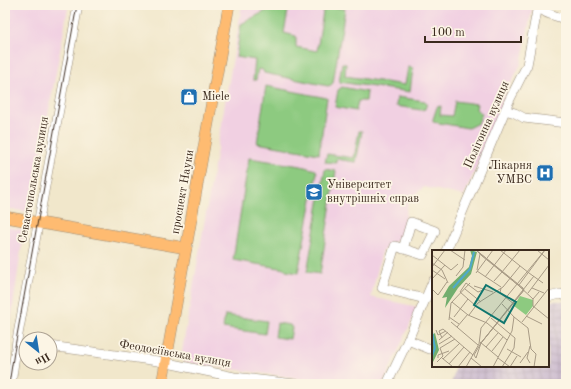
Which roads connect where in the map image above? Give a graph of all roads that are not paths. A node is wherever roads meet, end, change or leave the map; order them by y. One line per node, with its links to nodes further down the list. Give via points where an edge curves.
1 (78, 5): 8 (street, Севастопольська вулиця)
2 (229, 5): 9 (main road, проспект Науки)
3 (538, 6): 4 (street, via 541,11); 5 (street, Полігонна вулиця, via 528,65)
4 (566, 20)
5 (506, 110): 6 (street, via 524,118); 11 (street, Полігонна вулиця)
6 (566, 123)
7 (5, 217): 8 (main road)
8 (39, 222): 9 (main road); 16 (street, Севастопольська вулиця)
9 (186, 248): 21 (main road, проспект Науки)
10 (403, 249): 15 (street, via 395,246 382,288)
11 (446, 250)
12 (432, 283): 15 (street)
13 (564, 294): 14 (street)
14 (549, 297)
15 (425, 299): 17 (street)
16 (23, 331)
17 (408, 340): 19 (street); 25 (street)
18 (58, 347): 21 (street, Феодосіївська вулиця)
19 (432, 349)
20 (18, 357): 22 (street, Севастопольська вулиця)
21 (165, 363): 23 (main road, проспект Науки); 24 (street, Феодосіївська вулиця, via 234,377)
22 (11, 384)
23 (162, 384)
24 (295, 384)
25 (387, 384)

